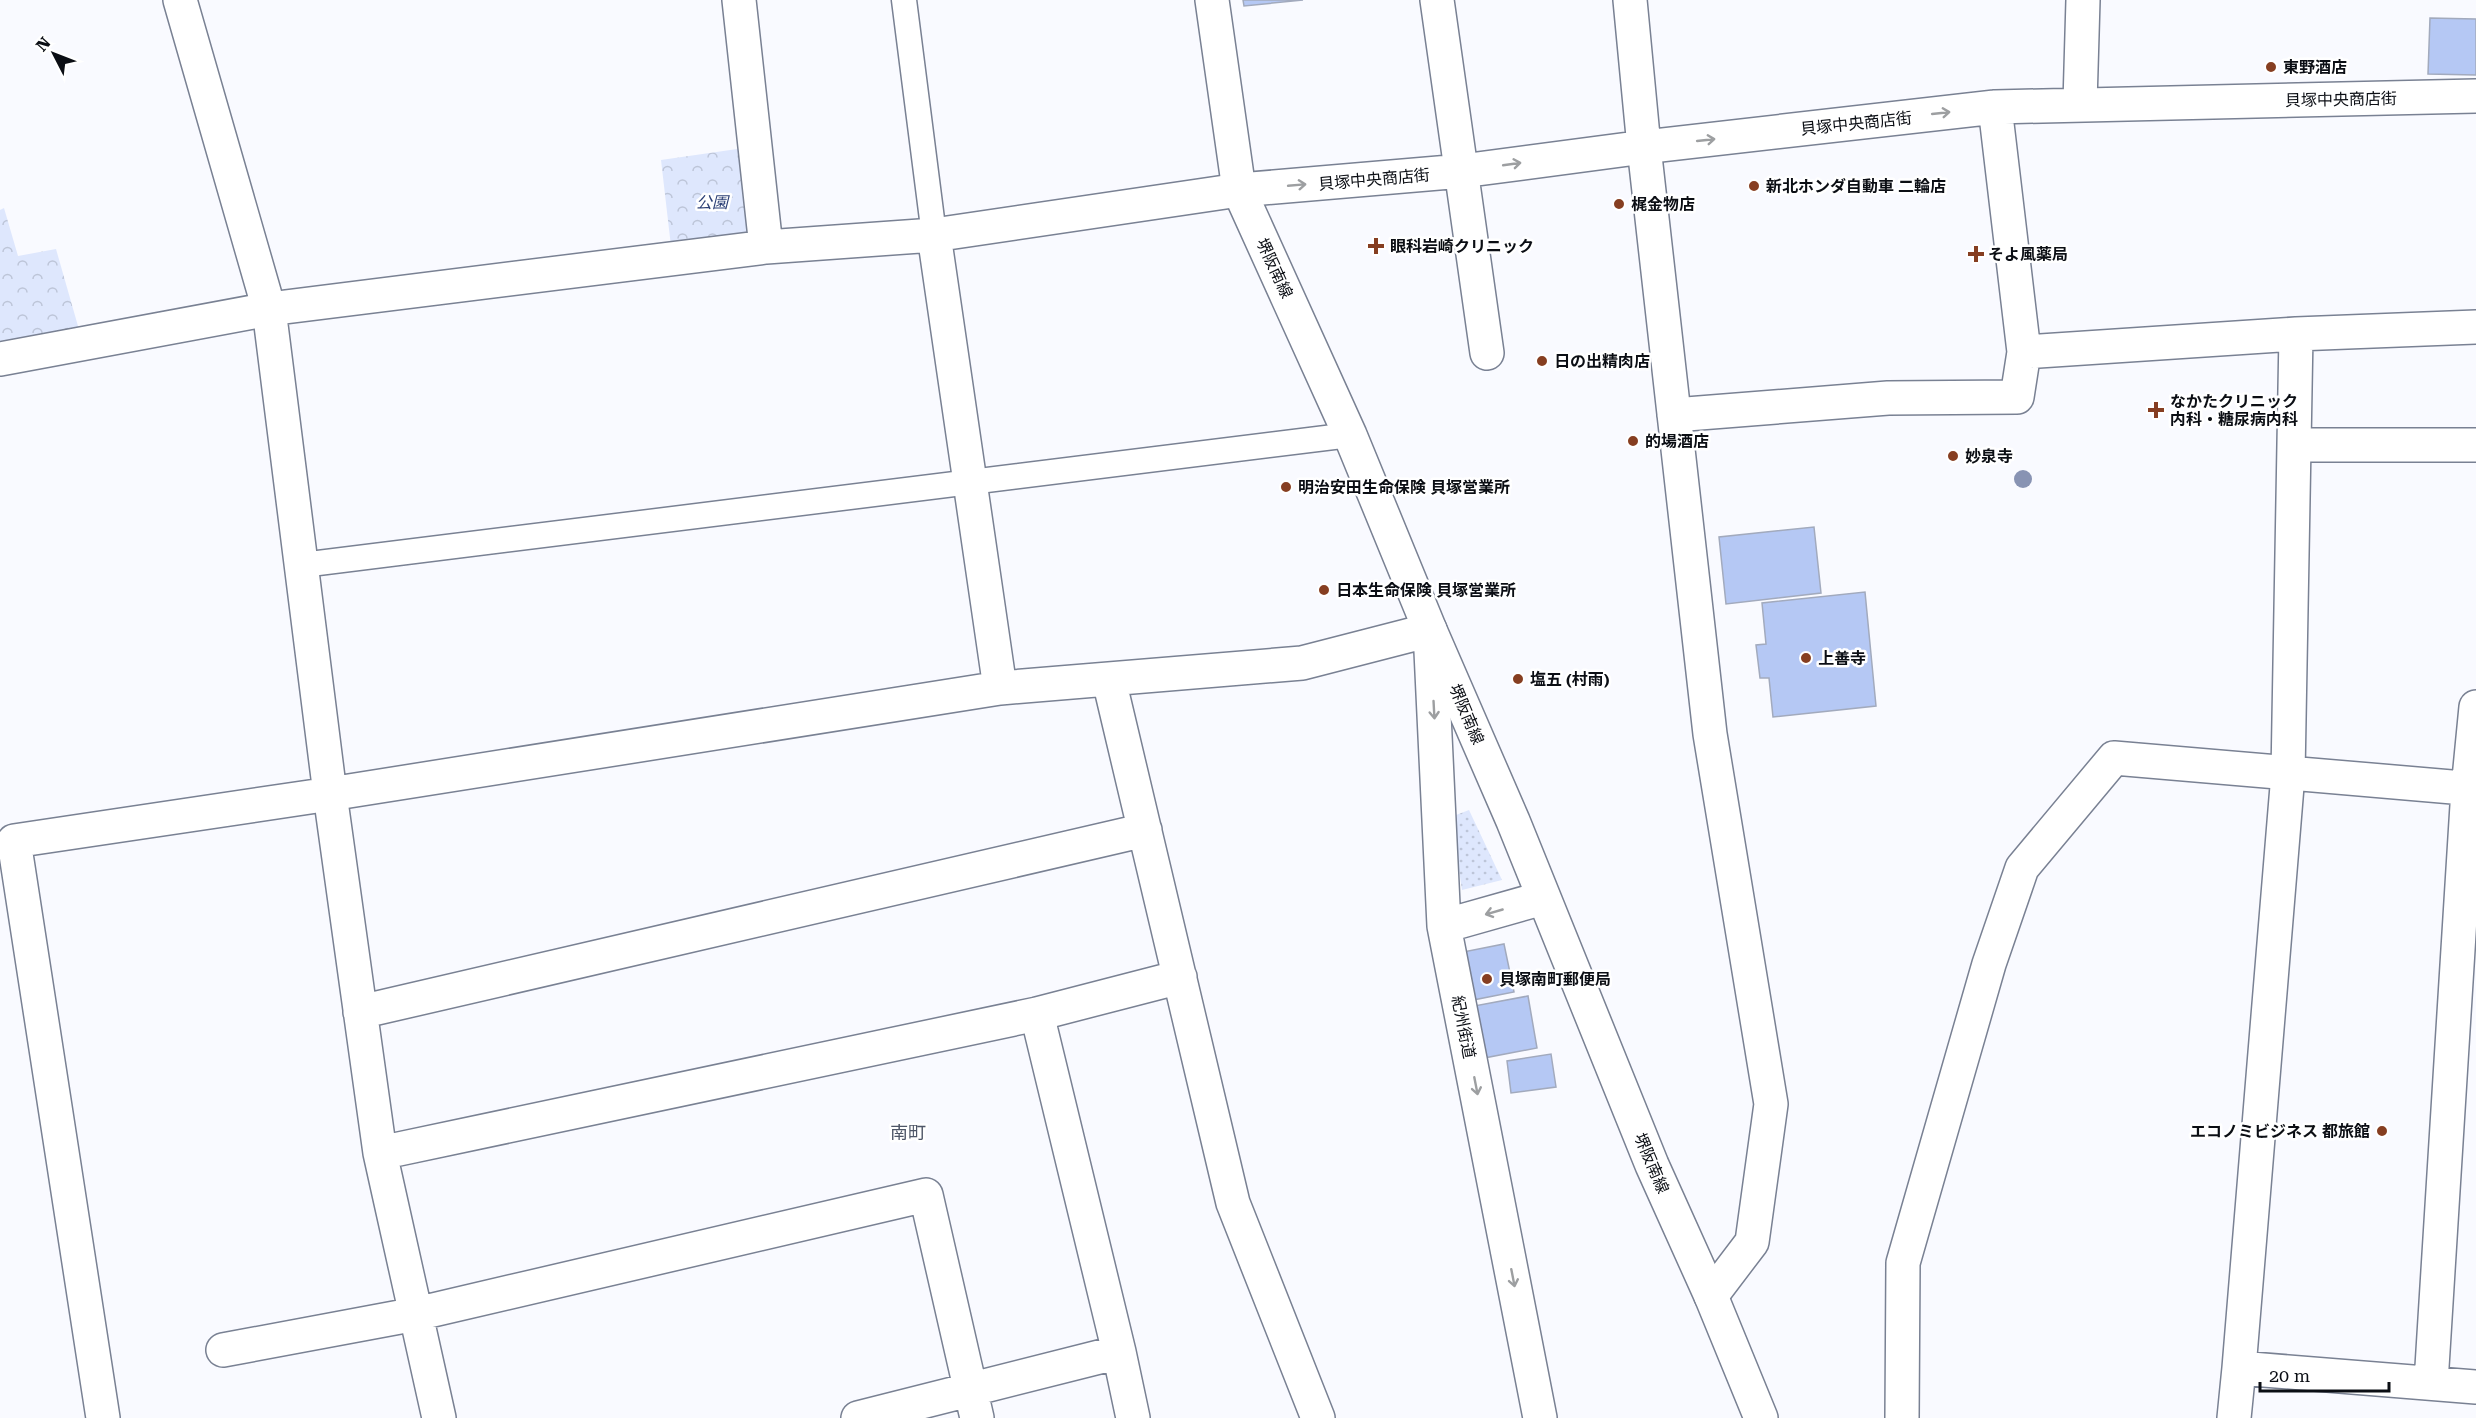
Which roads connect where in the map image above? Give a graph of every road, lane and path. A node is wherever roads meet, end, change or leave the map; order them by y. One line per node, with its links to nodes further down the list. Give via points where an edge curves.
1 (180, 0): 16 (street)
2 (739, 0): 15 (street)
3 (904, 0): 14 (lane)
4 (1212, 0): 13 (street, 堺阪南線)
5 (1437, 0): 12 (street)
6 (1630, 0): 11 (street)
7 (2083, 0): 9 (street)
8 (2476, 96): 9 (street, 貝塚中央商店街)
9 (2080, 104): 10 (street, 貝塚中央商店街)
10 (1995, 107): 11 (street, 貝塚中央商店街, one-way to 10); 19 (street)
11 (1644, 147): 12 (street, 貝塚中央商店街, one-way to 11); 22 (street)
12 (1462, 171): 13 (street, 貝塚中央商店街, one-way to 12); 20 (street)
13 (1239, 190): 14 (street, 貝塚中央商店街); 23 (street, 堺阪南線)
14 (934, 235): 15 (street, 貝塚中央商店街); 26 (street)
15 (766, 247): 16 (street, 貝塚中央商店街)
16 (269, 309): 21 (street, 貝塚中央商店街); 27 (street)
17 (2476, 327): 18 (street)
18 (2296, 334): 19 (street); 24 (street)
19 (2024, 352): 22 (street, via 2017,397 1888,398)
20 (1487, 353)
21 (0, 359)
22 (1674, 415): 42 (street, via 1710,735 1771,1104 1752,1242)
23 (1350, 435): 26 (lane); 28 (street, 堺阪南線)
24 (2294, 445): 25 (street); 32 (street)
25 (2476, 445)
26 (971, 480): 27 (lane); 30 (street)
27 (302, 565): 34 (street)
28 (1430, 630): 29 (street, via 1302,663); 36 (street, 堺阪南線); 37 (street, 紀州街道, one-way to 37)
29 (1109, 680): 30 (street); 35 (street)
30 (1000, 688): 34 (street)
31 (2476, 707): 33 (street)
32 (2288, 774): 33 (street); 46 (street); 57 (street, via 2114,758 2022,868 1989,964 1903,1263)
33 (2472, 789): 47 (street)
34 (330, 794): 39 (street); 50 (street, via 14,842)
35 (1145, 831): 38 (street); 39 (street)
36 (1543, 898): 37 (street, one-way to 37); 42 (street, 堺阪南線, via 1647,1154)
37 (1444, 926): 55 (street, 紀州街道, one-way to 55)
38 (1179, 977): 40 (street); 54 (street, via 1233,1203)
39 (360, 1012): 41 (street)
40 (1037, 1014): 41 (street); 45 (street)
41 (380, 1153): 43 (street)
42 (1712, 1296): 56 (street, 堺阪南線)
43 (416, 1314): 44 (street); 49 (street, via 926,1195); 51 (street)
44 (224, 1350)
45 (1119, 1352): 49 (street); 53 (street)
46 (2239, 1368): 47 (street); 58 (street)
47 (2432, 1383): 48 (street)
48 (2476, 1387)
49 (974, 1404): 52 (street)
50 (103, 1418)
51 (439, 1418)
52 (858, 1418)
53 (1133, 1418)
54 (1318, 1418)
55 (1540, 1418)
56 (1761, 1418)
57 (1902, 1418)
58 (2234, 1418)

